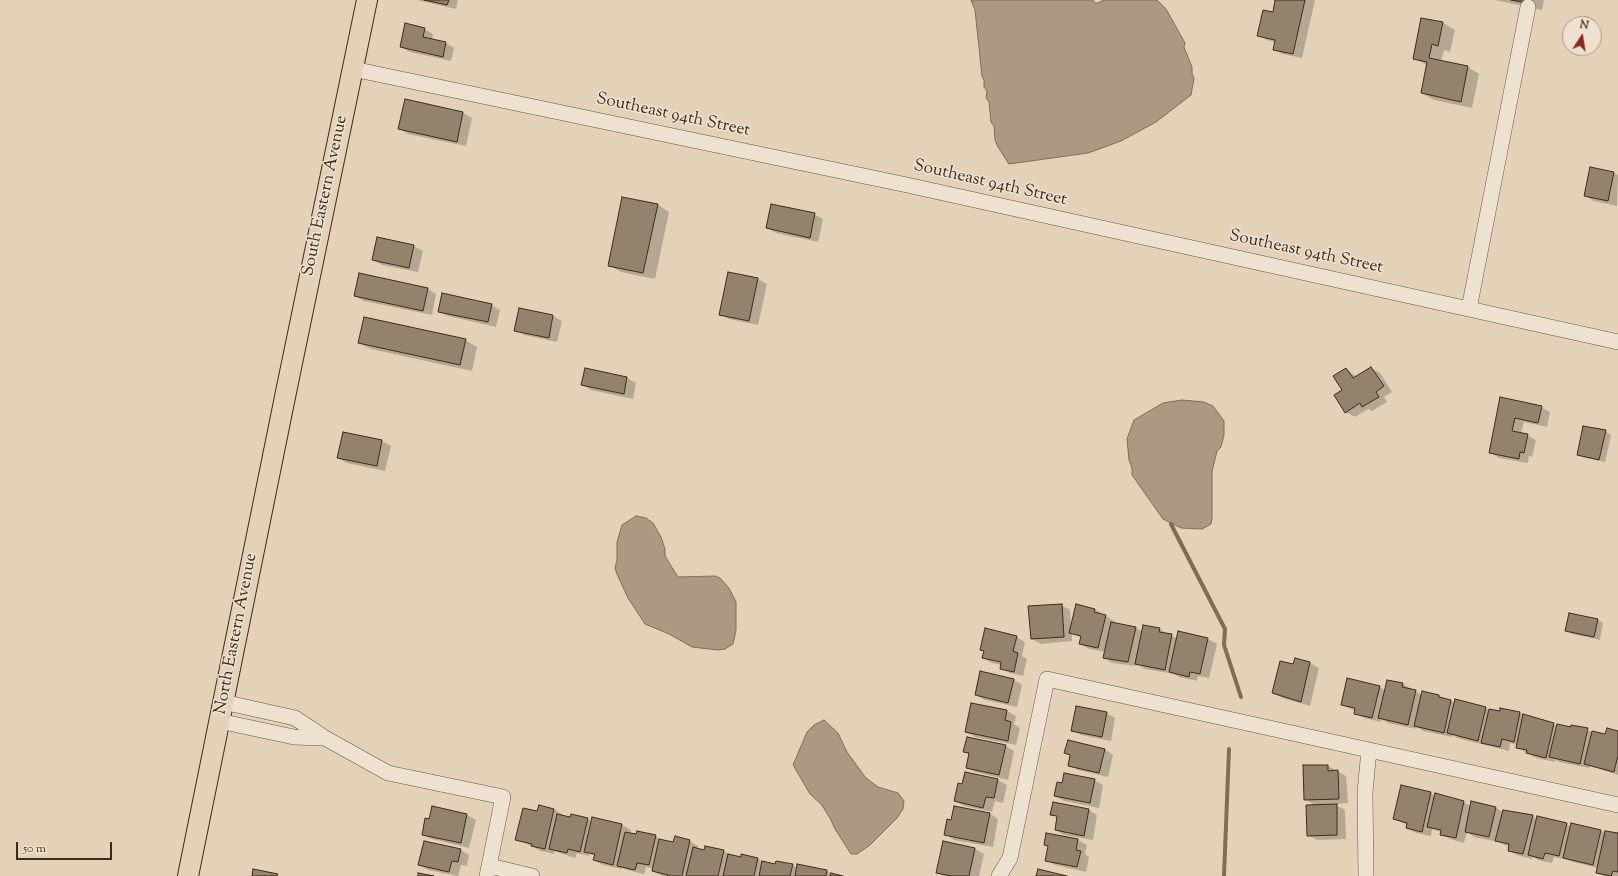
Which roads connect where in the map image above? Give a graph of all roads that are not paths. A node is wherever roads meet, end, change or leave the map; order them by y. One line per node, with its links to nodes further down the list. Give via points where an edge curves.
1 (367, 0): 3 (main road, South Eastern Avenue)
2 (1528, 7): 4 (street)
3 (353, 69): 4 (street, Southeast 94th Street, via 877,178); 6 (main road, South Eastern Avenue)
4 (1469, 309): 5 (street, Southeast 94th Street)
5 (1618, 342)
6 (286, 392): 7 (main road, North Eastern Avenue)
7 (221, 712): 10 (street, via 295,718 388,773 503,797); 11 (main road, North Eastern Avenue)
8 (1369, 750): 9 (street); 13 (street, via 1047,679 1010,858); 14 (street, via 1365,792)
9 (1618, 805)
10 (488, 871): 12 (street)
11 (188, 876)
12 (532, 876)
13 (999, 876)
14 (1366, 876)

